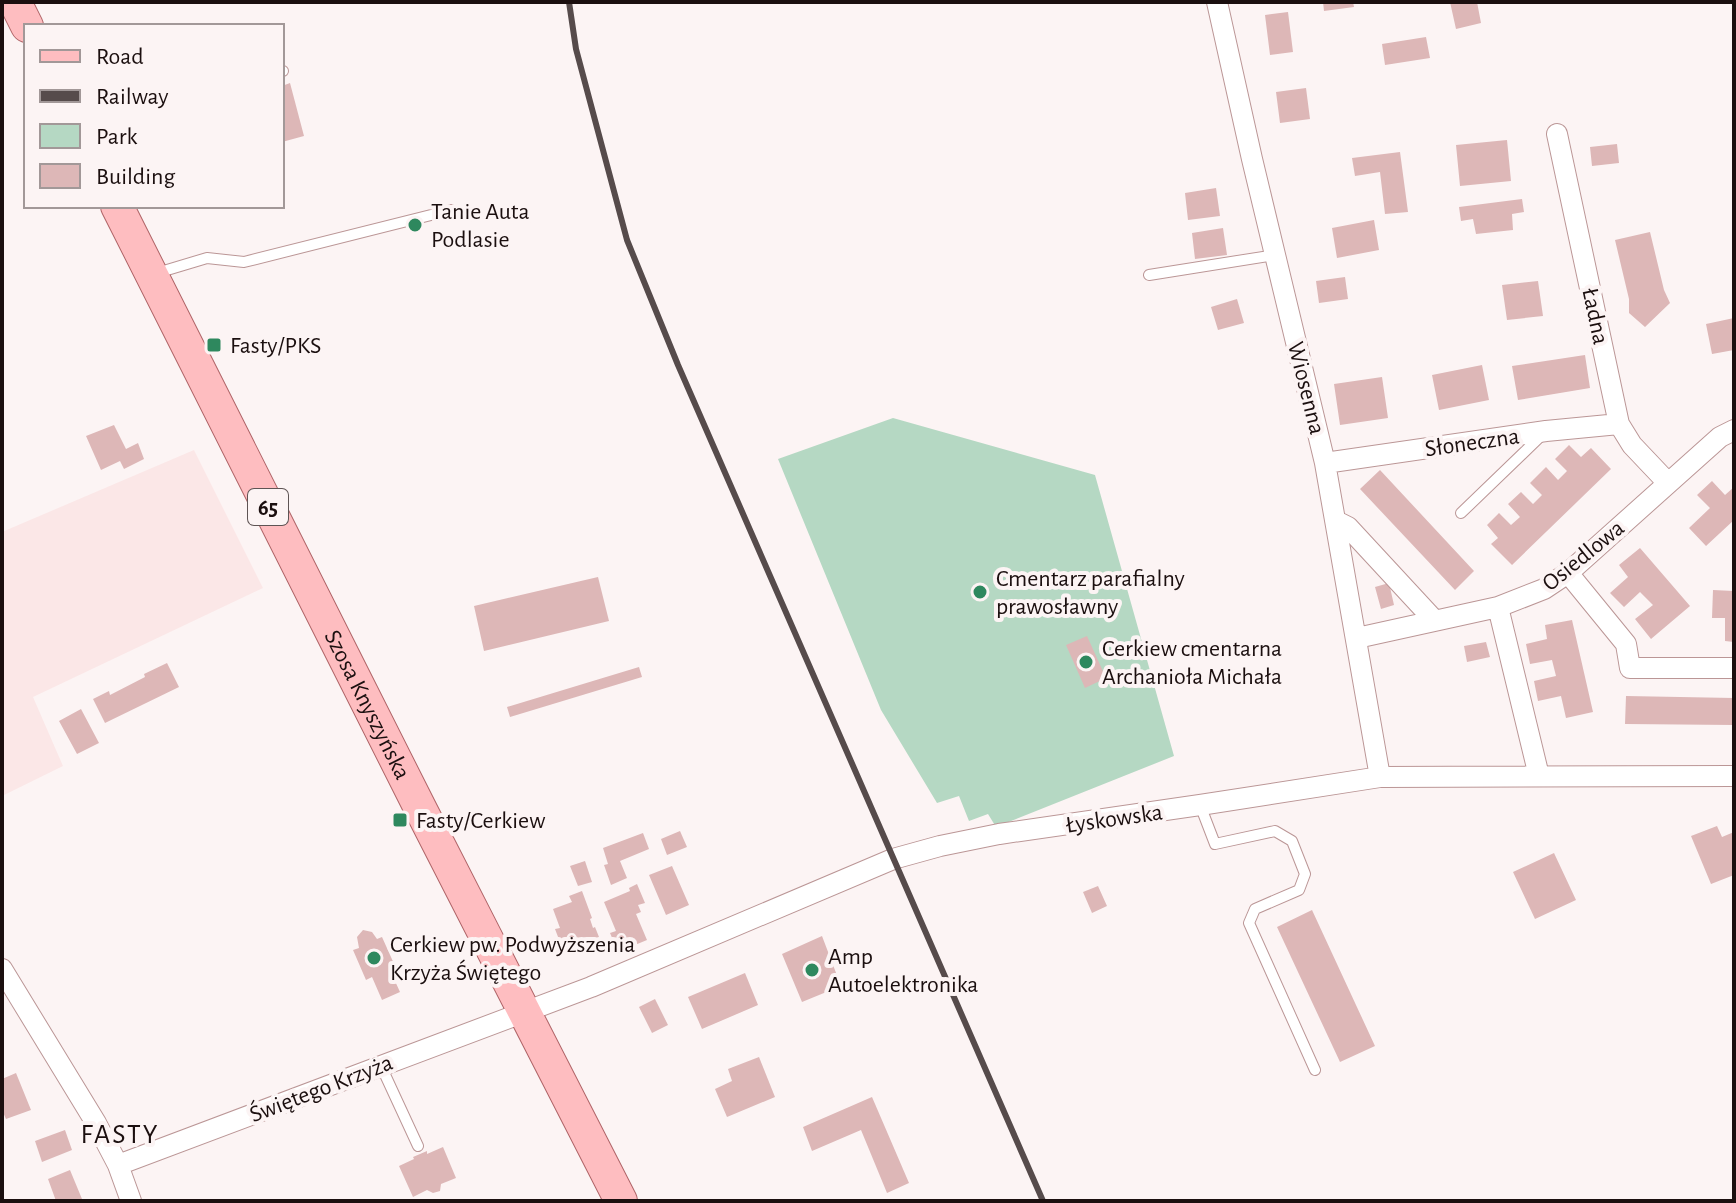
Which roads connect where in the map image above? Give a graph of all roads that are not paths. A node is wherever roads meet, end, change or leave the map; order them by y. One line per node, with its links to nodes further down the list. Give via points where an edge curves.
1 (15, 2): 3 (main road)
2 (1217, 2): 7 (street, Wiosenna)
3 (26, 24)
4 (1557, 134): 10 (street, Ładna)
5 (118, 208): 8 (main road, Szosa Knyszyńska / 65)
6 (451, 210): 8 (lane, via 244,262 207,258)
7 (1275, 255): 9 (lane); 13 (street, Wiosenna)
8 (152, 275): 27 (main road, Szosa Knyszyńska / 65)
9 (1149, 275)
10 (1619, 424): 12 (street, Słoneczna); 14 (street, Ładna)
11 (1734, 430): 14 (street, Osiedlowa)
12 (1546, 431): 13 (street, Słoneczna); 15 (lane)
13 (1325, 463): 16 (street, Wiosenna)
14 (1668, 483): 17 (street, Osiedlowa)
15 (1461, 513)
16 (1336, 521): 19 (street, via 1348,527); 20 (street, Wiosenna)
17 (1568, 573): 18 (street, Osiedlowa); 21 (street, via 1626,644 1630,668)
18 (1498, 607): 19 (street, Osiedlowa); 22 (street)
19 (1435, 621): 20 (street, Osiedlowa)
20 (1357, 638): 24 (street, Wiosenna)
21 (1734, 668)
22 (1539, 776): 23 (street, Łyskowska); 24 (street, Łyskowska)
23 (1734, 776)
24 (1380, 777): 25 (street, Łyskowska)
25 (1200, 805): 27 (street, Łyskowska, via 999,834 893,859); 29 (lane, via 1215,844 1275,831 1292,841 1305,874 1299,890 1255,909 1249,923)
26 (2, 969): 31 (street)
27 (524, 1011): 28 (street, Świętego Krzyża); 33 (main road, Szosa Knyszyńska / 65)
28 (381, 1066): 30 (lane); 31 (street, Świętego Krzyża)
29 (1315, 1070)
30 (418, 1146)
31 (118, 1165): 32 (street)
32 (131, 1201)
33 (621, 1201)

